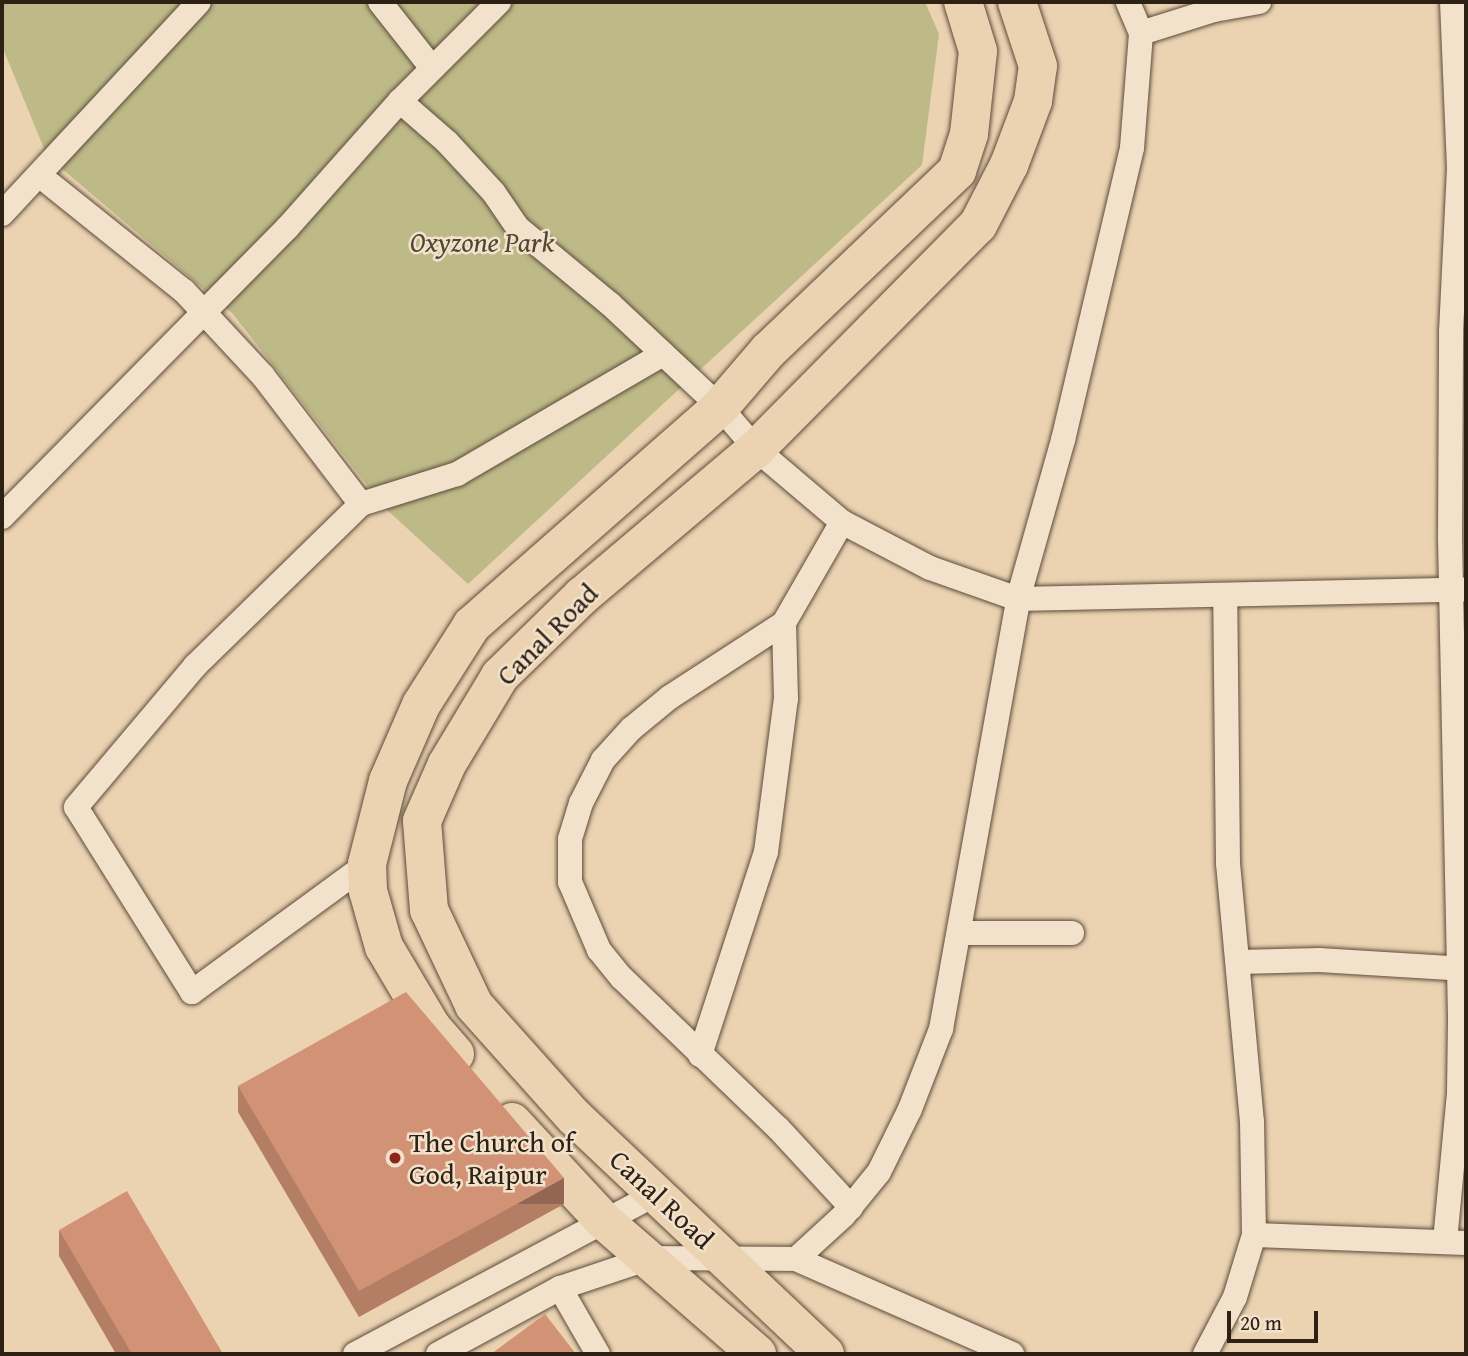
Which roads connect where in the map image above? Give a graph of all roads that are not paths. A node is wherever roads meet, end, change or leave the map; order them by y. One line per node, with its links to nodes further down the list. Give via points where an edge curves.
1 (199, 2): 12 (street)
2 (380, 2): 10 (street)
3 (499, 2): 10 (street)
4 (963, 2): 16 (main road, Canal Road, via 978,51 969,134 957,171 768,351)
5 (1017, 2): 17 (main road, Canal Road, via 1038,66 1033,101 1009,164 978,225)
6 (1128, 2): 9 (street)
7 (1259, 2): 9 (street, via 1214,10)
8 (1452, 2): 21 (street, via 1459,168 1451,332)
9 (1141, 33): 23 (street, via 1129,162 1063,440)
10 (432, 68): 11 (street)
11 (400, 100): 14 (street, via 288,227); 15 (street, via 494,192 518,228)
12 (39, 175): 13 (street); 14 (street, via 184,291)
13 (2, 214)
14 (204, 313): 18 (street, via 263,376); 19 (street)
15 (663, 354): 16 (street); 18 (street, via 457,474)
16 (720, 407): 17 (street); 25 (main road, Canal Road, via 472,625 421,705 388,781)
17 (756, 449): 20 (street); 31 (main road, Canal Road, via 582,596 500,676 447,764 422,821 429,910 474,1005 574,1117)
18 (361, 504): 25 (street, via 195,666 76,807 192,992)
19 (2, 517)
20 (842, 522): 23 (street, via 930,568); 24 (street)
21 (1460, 591): 22 (street); 29 (street)
22 (1225, 598): 23 (street); 28 (street, via 1228,863)
23 (1018, 599): 26 (street)
24 (784, 623): 30 (street, via 786,699 766,852); 30 (street, via 708,671 631,729 603,760 581,803 570,839 570,881 599,950)
25 (367, 864): 33 (main road, Canal Road, via 368,891 384,947 431,1026)
26 (960, 933): 27 (street); 32 (street, via 932,1056 894,1145)
27 (1072, 933)
28 (1238, 962): 29 (street, via 1319,960); 34 (street, via 1252,1122)
29 (1461, 968): 35 (street)
30 (700, 1055): 32 (street)
31 (656, 1194): 33 (street); 37 (main road, Canal Road)
32 (851, 1207): 38 (street)
33 (604, 1221): 36 (main road, Canal Road); 41 (street)
34 (1254, 1235): 35 (street); 47 (street, via 1235,1297)
35 (1455, 1242)
36 (649, 1258): 37 (street); 39 (street); 44 (main road, Canal Road)
37 (726, 1258): 38 (street); 45 (main road, Canal Road)
38 (796, 1259): 40 (street)
39 (559, 1288): 42 (street); 43 (street)
40 (987, 1349): 46 (street)
41 (355, 1354)
42 (438, 1354)
43 (598, 1354)
44 (757, 1354)
45 (825, 1354)
46 (1012, 1354)
47 (1205, 1354)

